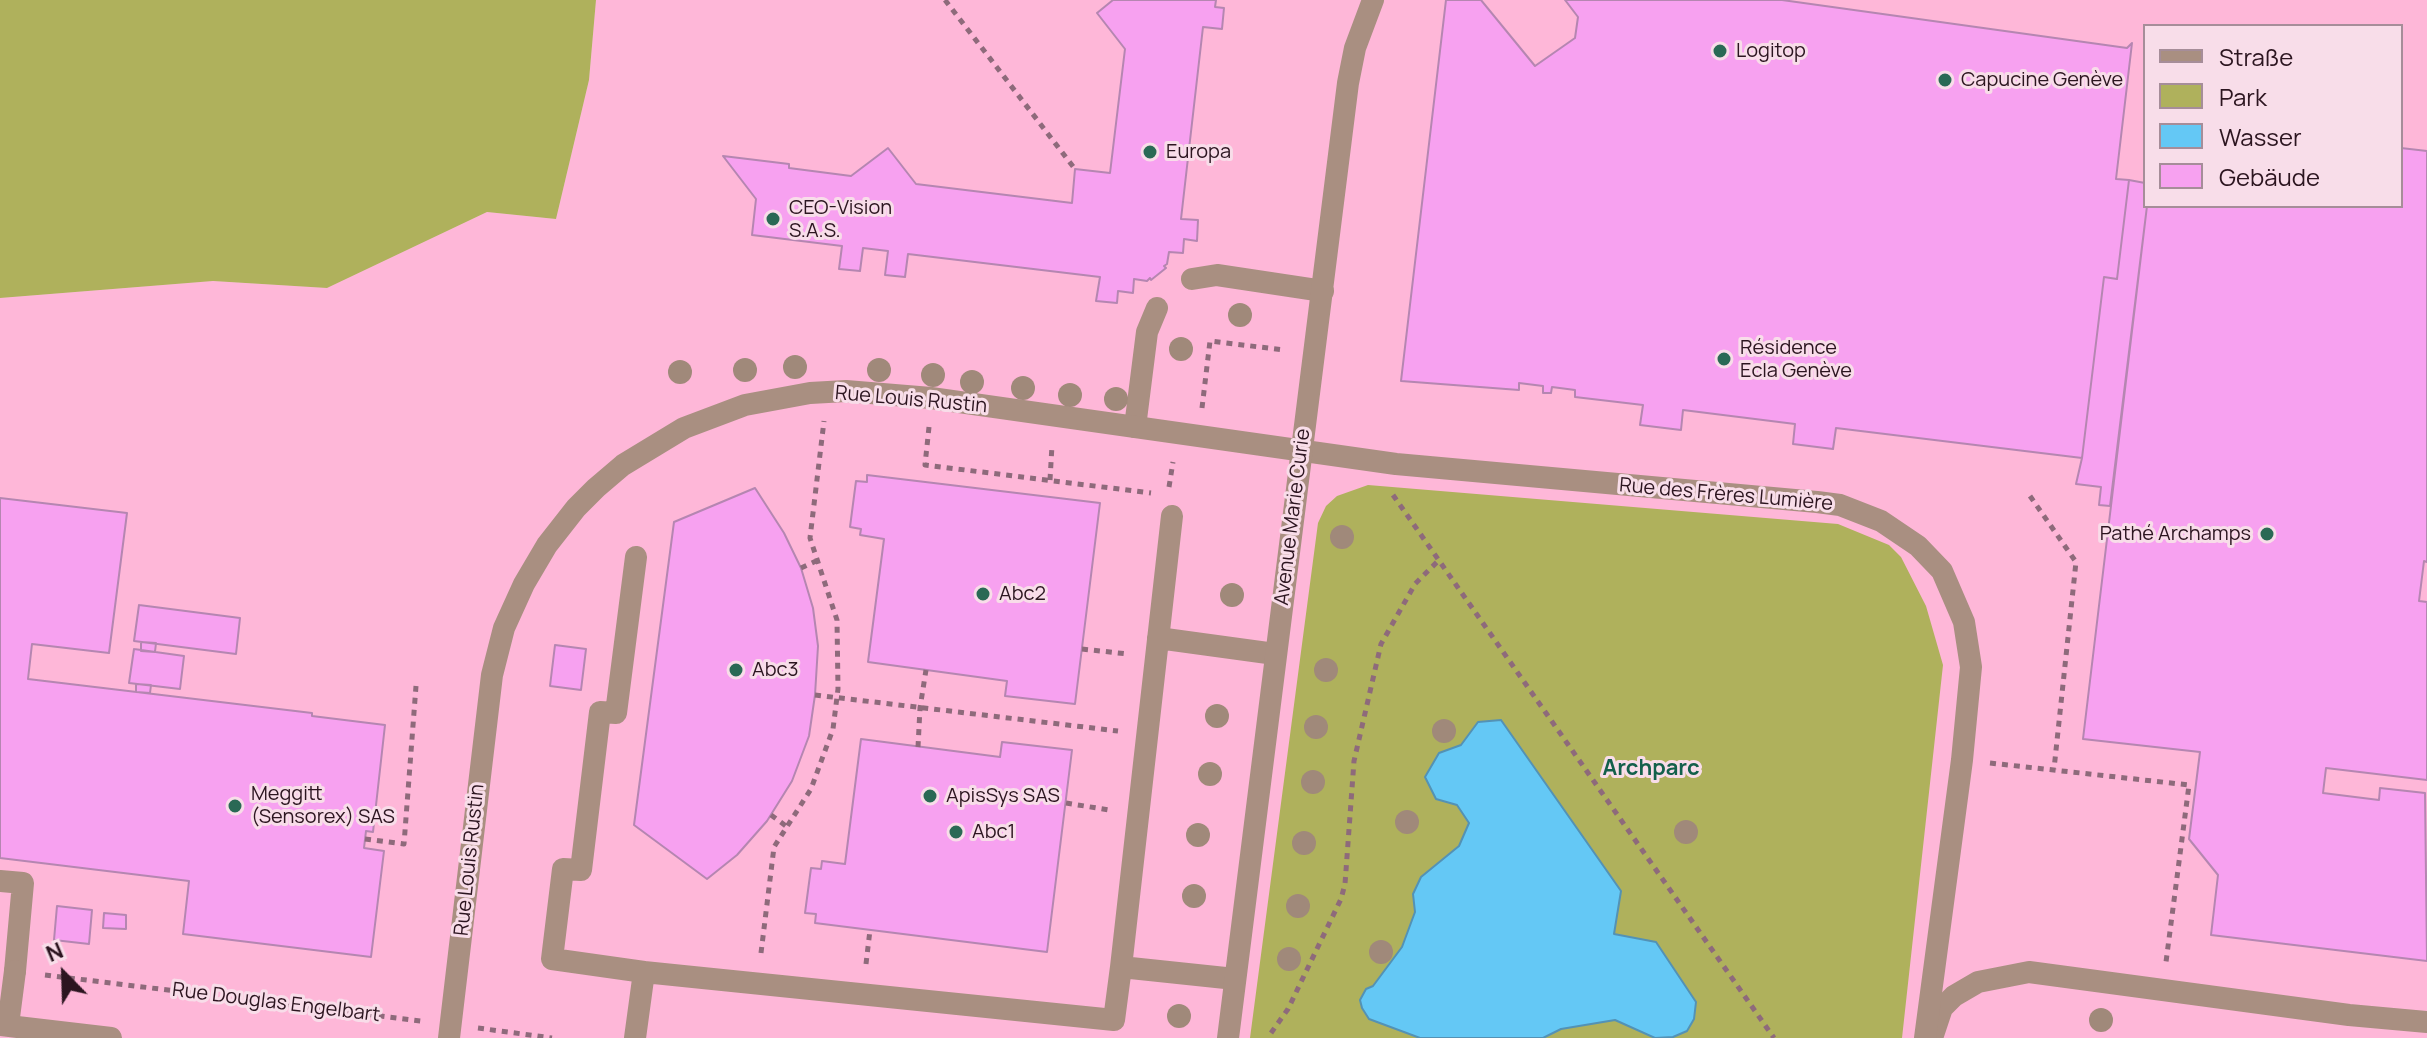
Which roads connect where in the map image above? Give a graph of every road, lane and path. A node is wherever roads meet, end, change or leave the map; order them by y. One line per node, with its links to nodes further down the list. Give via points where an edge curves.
1 (945, 0): 3 (path)
2 (1373, 0): 5 (street, Avenue Marie Curie, via 1348,83)
3 (1075, 169)
4 (1192, 279): 5 (street, via 1217,275)
5 (1323, 291): 12 (street, Avenue Marie Curie)
6 (1157, 308): 10 (street, via 1147,332)
7 (1284, 350): 11 (path, via 1210,341)
8 (827, 392): 9 (street, Rue Louis Rustin); 17 (path, via 810,538); 49 (street, Rue Louis Rustin, via 745,405 701,420 645,450 596,488 547,545 504,628 488,702)
9 (931, 398): 10 (street, Rue Louis Rustin); 15 (path, via 925,465)
10 (1135, 427): 11 (street, Rue Louis Rustin)
11 (1198, 437): 12 (street, Rue Louis Rustin); 15 (path, via 1192,466 1173,462)
12 (1302, 452): 13 (street, Rue des Frères Lumière); 22 (street, Avenue Marie Curie)
13 (1396, 464): 18 (path, via 1391,492); 31 (street, Rue des Frères Lumière, via 1817,502 1881,521 1935,562 1964,622 1971,667)
14 (2030, 496): 32 (path, via 2076,562)
15 (1170, 506): 20 (street)
16 (636, 557): 43 (street, via 616,713 600,712 581,870 563,869 552,959)
17 (816, 561): 19 (path); 27 (path, via 837,620)
18 (1438, 561): 50 (path, via 1415,584 1381,644 1354,761 1341,899); 55 (path)
19 (801, 568)
20 (1158, 638): 22 (street); 41 (street)
21 (1082, 649): 23 (path)
22 (1275, 654): 45 (street, Avenue Marie Curie)
23 (1133, 655)
24 (926, 670): 28 (path)
25 (416, 686): 37 (path, via 404,844)
26 (815, 695): 27 (path)
27 (836, 698): 28 (path); 36 (path, via 833,729 817,775)
28 (920, 708): 29 (path); 30 (path)
29 (1123, 732)
30 (918, 747)
31 (1962, 760): 32 (path); 56 (street, Rue des Frères Lumière)
32 (2054, 769): 46 (path, via 2189,785)
33 (1066, 803): 34 (path)
34 (1114, 810)
35 (771, 815): 36 (path)
36 (786, 826): 40 (path, via 774,847)
37 (365, 839)
38 (0, 881): 42 (street, via 23,883)
39 (870, 930): 44 (path)
40 (759, 965)
41 (1121, 967): 43 (street, via 1114,1020); 45 (street)
42 (15, 971): 48 (street); 49 (path, Rue Douglas Engelbart)
43 (644, 972): 53 (street)
44 (864, 977)
45 (1235, 979): 54 (street, Avenue Marie Curie)
46 (2162, 990): 47 (street); 57 (street, via 2029,972 1978,982 1942,1008)
47 (2427, 1022)
48 (4, 1025): 51 (street)
49 (450, 1031): 52 (path, Rue Douglas Engelbart)
50 (1271, 1033)
51 (111, 1038)
52 (550, 1038)
53 (635, 1038)
54 (1228, 1038)
55 (1774, 1038)
56 (1925, 1038)
57 (1932, 1038)

